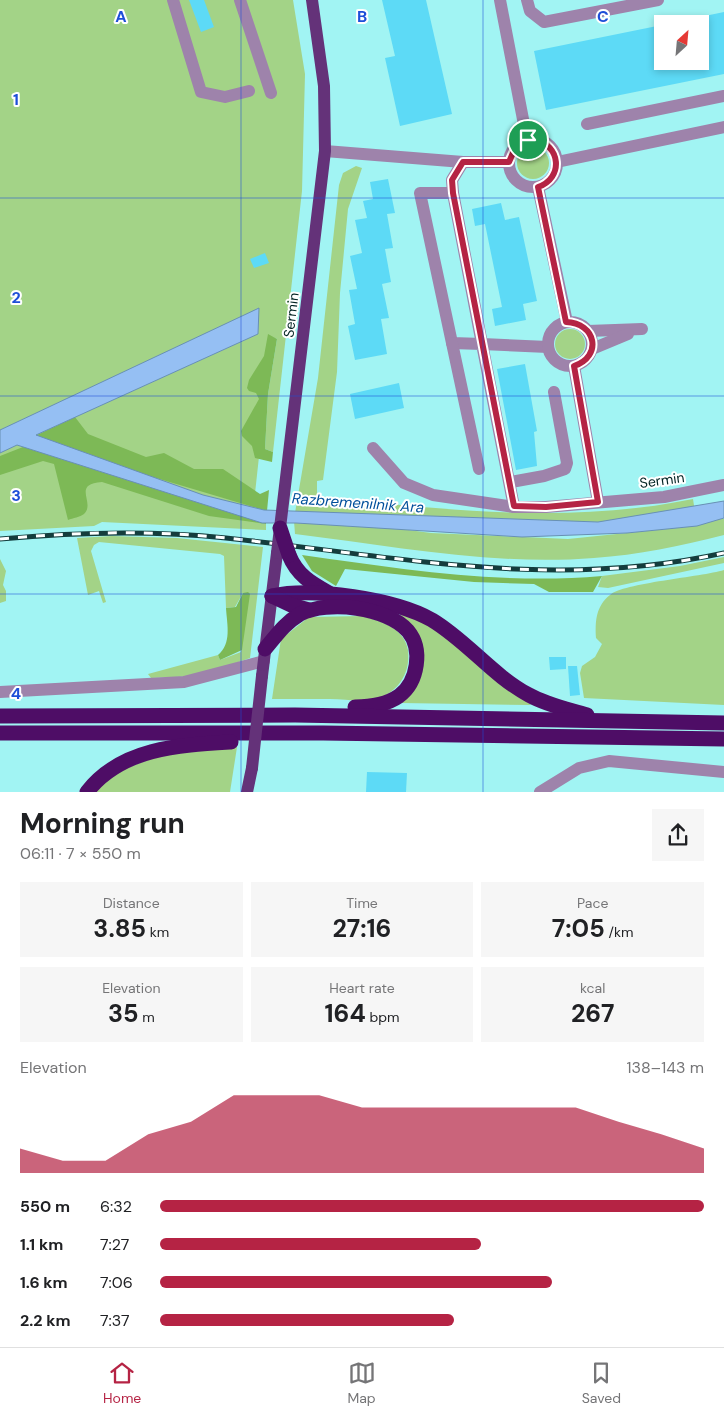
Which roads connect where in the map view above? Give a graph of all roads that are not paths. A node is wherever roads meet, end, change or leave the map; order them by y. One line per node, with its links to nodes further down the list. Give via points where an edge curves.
1 (173, 0): 7 (street, via 201,92 225,97)
2 (240, 0): 8 (street)
3 (312, 0): 13 (main road, Sermin, via 324,86)
4 (500, 0): 12 (street)
5 (527, 0): 6 (street, via 530,11 544,22)
6 (658, 0)
7 (249, 91)
8 (271, 93)
9 (724, 96): 10 (street)
10 (587, 124)
11 (724, 127): 16 (street)
12 (528, 140): 15 (street, via 516,146); 16 (street, via 547,144 556,155)
13 (325, 151): 14 (street); 33 (main road, Sermin)
14 (463, 162): 15 (street); 18 (street, via 452,180)
15 (509, 162): 17 (street, via 517,182)
16 (557, 162): 17 (street, via 550,181)
17 (538, 187): 19 (street)
18 (453, 193): 21 (street, via 420,193); 22 (street)
19 (566, 322): 20 (street, via 580,324); 23 (street, via 553,330)
20 (588, 331): 24 (street); 24 (street, via 642,329)
21 (452, 343): 22 (street); 28 (street)
22 (482, 344): 23 (street); 29 (street)
23 (548, 346): 25 (street, via 557,362)
24 (592, 348): 25 (street, via 586,360)
25 (574, 366): 31 (street)
26 (554, 392): 29 (street, via 568,463 565,469 544,476)
27 (373, 448): 32 (street, Sermin, via 404,483 433,495)
28 (480, 469)
29 (511, 482): 32 (street)
30 (724, 485): 31 (street, Sermin, via 664,497)
31 (598, 502): 32 (street, Sermin, via 546,507)
32 (514, 506)
33 (280, 528): 34 (highway, bridge)
34 (283, 554): 35 (highway, via 302,577); 36 (main road)
35 (332, 594): 36 (highway, via 293,592); 42 (highway, via 408,610 430,619 529,695 561,708)
36 (272, 596): 37 (highway, via 291,606); 38 (main road)
37 (309, 610): 38 (highway, via 282,628); 40 (highway, via 341,607 386,616 409,632 417,660 412,680 400,695 380,705 325,707)
38 (265, 655): 39 (street, via 184,682); 49 (main road, bridge)
39 (0, 692)
40 (295, 715): 41 (highway); 42 (highway)
41 (0, 716)
42 (610, 721): 43 (highway)
43 (724, 723)
44 (0, 733): 45 (highway)
45 (323, 733): 46 (highway); 48 (highway, via 151,752 128,758 95,781)
46 (724, 739)
47 (724, 772): 50 (street, via 609,761 579,768)
48 (86, 792)
49 (247, 792)
50 (540, 792)

